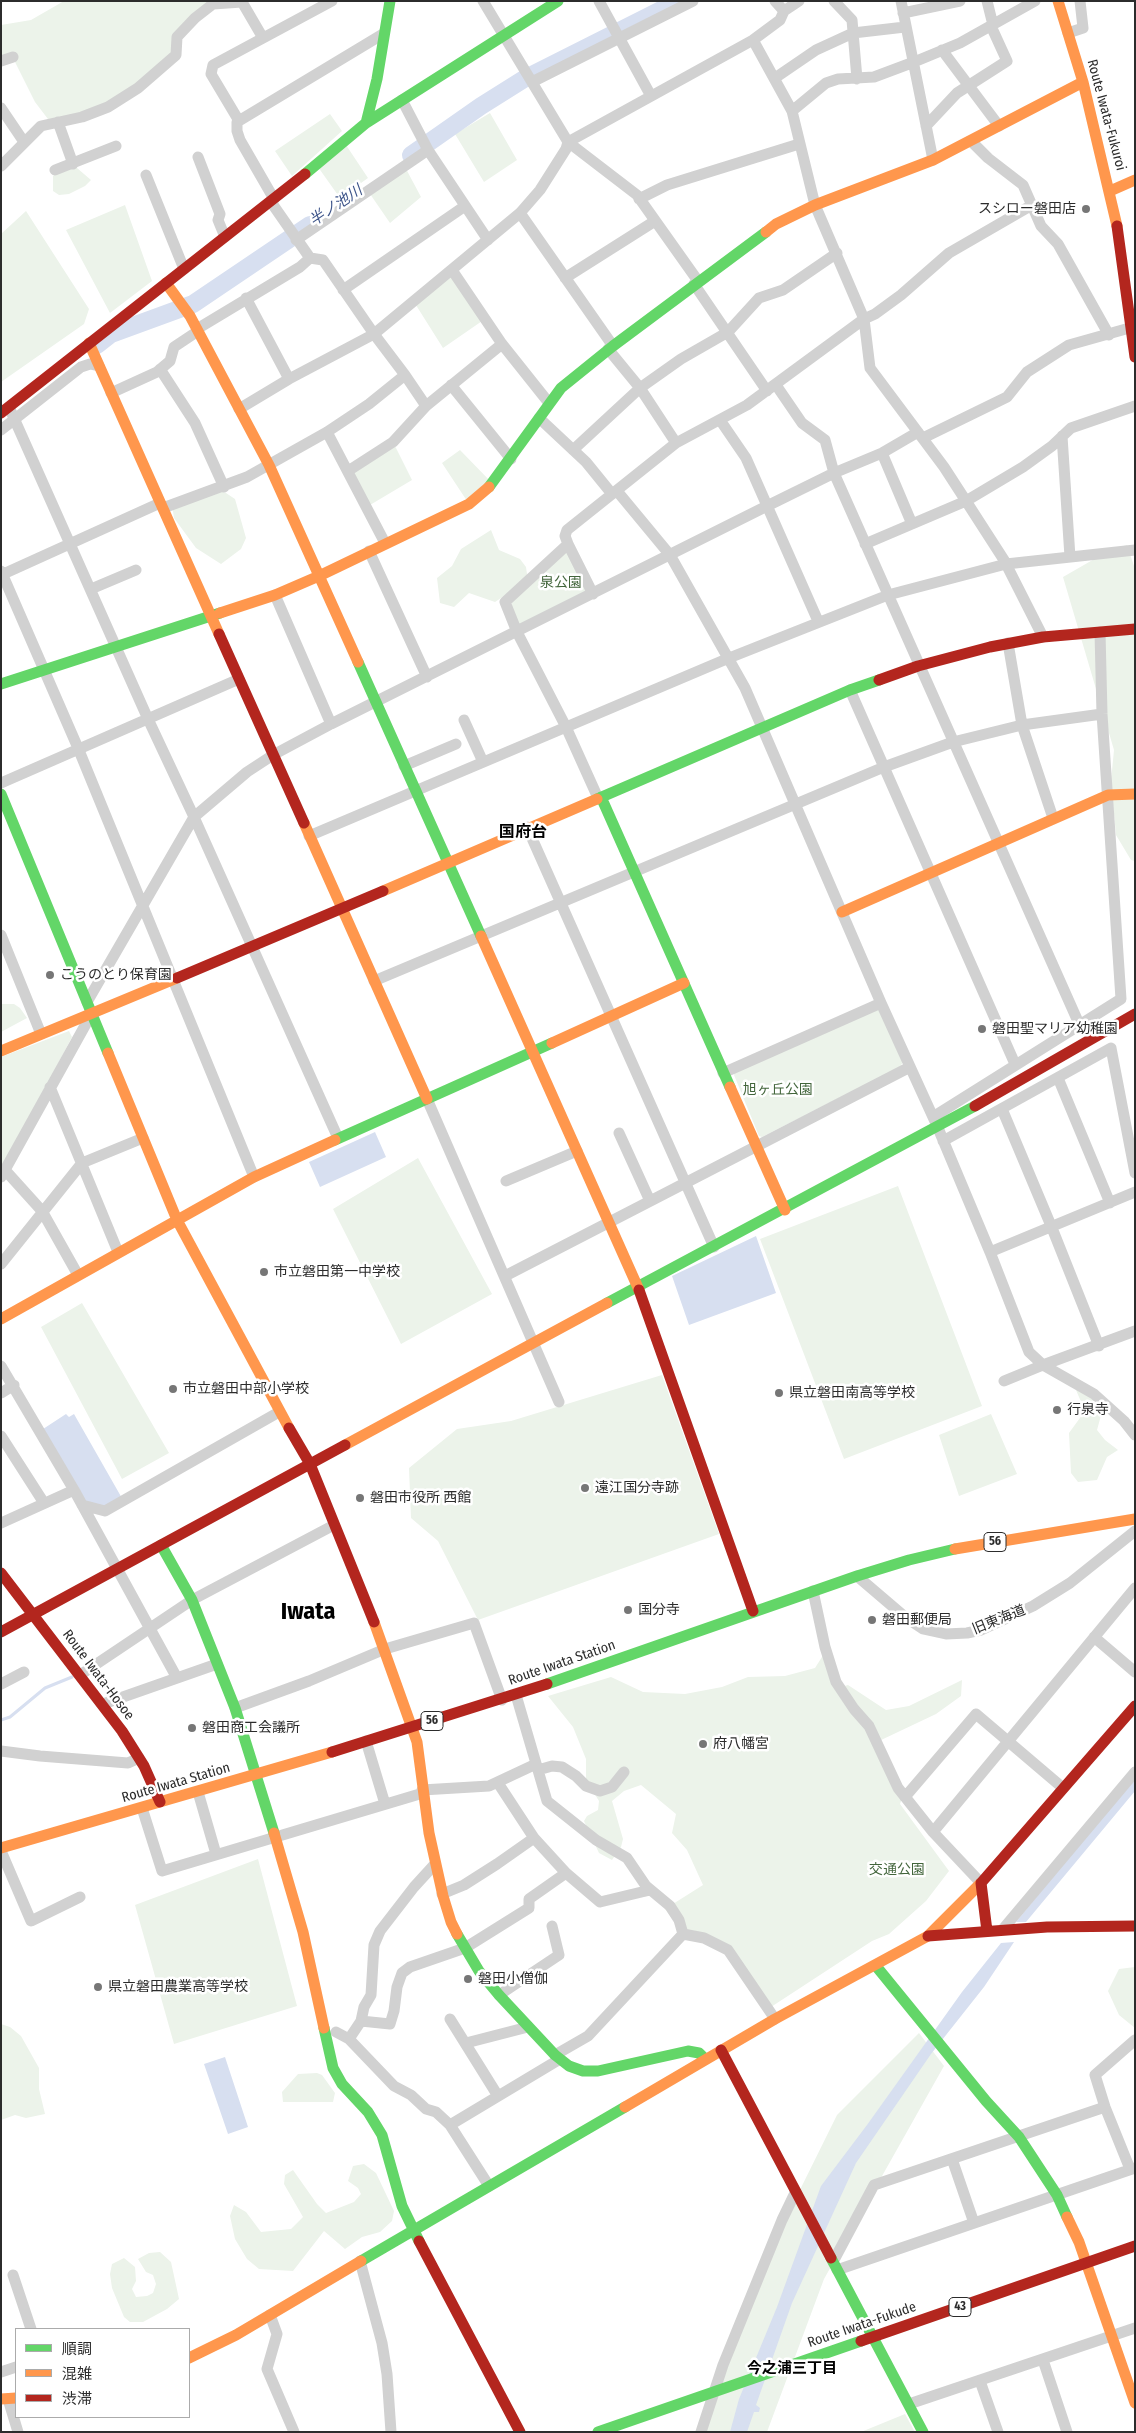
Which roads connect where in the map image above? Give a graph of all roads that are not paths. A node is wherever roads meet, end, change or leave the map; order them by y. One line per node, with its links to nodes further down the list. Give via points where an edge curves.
1 (332, 1): 23 (street)
2 (390, 1): 21 (street)
3 (483, 1): 22 (street)
4 (558, 1): 22 (street)
5 (599, 1): 24 (street)
6 (693, 1): 24 (street)
7 (775, 1): 16 (street)
8 (799, 1): 16 (street)
9 (834, 1): 19 (street, via 852,20)
10 (960, 1): 15 (street)
11 (987, 1): 17 (street)
12 (1035, 1): 17 (street)
13 (1058, 1): 20 (street, Route Iwata-Fukuroi)
14 (1080, 1): 20 (street, via 1083,28)
15 (902, 7): 18 (street)
16 (784, 12): 25 (street, via 780,20)
17 (992, 26): 26 (street); 32 (street, via 1007,61)
18 (905, 27): 19 (street); 27 (street)
19 (853, 33): 28 (street, via 816,50); 29 (street)
20 (1068, 33): 31 (street, Route Iwata-Fukuroi)
21 (383, 34): 37 (street); 39 (street, via 377,79)
22 (502, 35): 30 (street); 34 (street)
23 (263, 38): 37 (street, via 213,65 211,74); 38 (street, via 242,2 213,4 177,37 176,55 138,88 108,106 82,117)
24 (620, 38): 30 (street); 33 (street)
25 (753, 40): 28 (street); 33 (street)
26 (942, 50): 27 (street); 32 (street)
27 (914, 62): 29 (street, via 874,77); 40 (street)
28 (775, 78): 36 (street)
29 (857, 79): 36 (street, via 826,83)
30 (532, 82): 44 (street)
31 (1083, 82): 41 (street); 55 (street, Route Iwata-Fukuroi)
32 (969, 86): 40 (street, via 957,92); 41 (street)
33 (651, 96): 44 (street)
34 (402, 100): 39 (street); 47 (street)
35 (1, 108): 43 (street)
36 (792, 111): 45 (street)
37 (239, 121): 57 (street, via 237,131 240,140)
38 (58, 122): 43 (street, via 42,126); 50 (street)
39 (366, 123): 57 (street)
40 (926, 126): 49 (street)
41 (999, 126): 42 (street)
42 (971, 141): 49 (street); 59 (street, via 1023,185)
43 (24, 142): 51 (street)
44 (568, 142): 56 (street); 61 (street, via 540,190)
45 (799, 144): 56 (street, via 667,185); 58 (street)
46 (116, 146): 50 (street)
47 (428, 150): 60 (street); 64 (street)
48 (198, 157): 63 (street, via 220,214 218,220)
49 (933, 160): 58 (street)
50 (73, 164): 52 (street)
51 (1, 166)
52 (55, 170)
53 (146, 175): 68 (street)
54 (1135, 180): 55 (street)
55 (1110, 191): 76 (street, Route Iwata-Fukuroi)
56 (639, 199): 62 (street)
57 (272, 200): 63 (street); 64 (street)
58 (816, 205): 66 (street); 71 (street, via 776,224)
59 (1032, 205): 75 (street, via 949,253 901,295); 80 (street, via 1041,226 1058,244)
60 (465, 206): 65 (street); 73 (street)
61 (520, 213): 65 (street); 70 (street)
62 (655, 221): 70 (street); 71 (street)
63 (225, 237): 68 (street)
64 (296, 240): 67 (street)
65 (488, 240): 69 (street)
66 (837, 253): 75 (street); 78 (street, via 783,290 759,298)
67 (310, 258): 73 (street, via 322,260); 74 (street)
68 (184, 268): 72 (street)
69 (452, 270): 79 (street); 82 (street)
70 (565, 278): 83 (street)
71 (696, 282): 78 (street); 83 (street)
72 (166, 283): 77 (street); 81 (street)
73 (343, 290): 79 (street)
74 (246, 298): 77 (street); 88 (street)
75 (864, 319): 91 (street); 103 (street, via 870,368)
76 (1133, 327): 80 (street); 84 (street, Route Iwata-Fukuroi)
77 (197, 330): 86 (street, via 174,346 170,361); 96 (street)
78 (728, 332): 90 (street); 91 (street)
79 (374, 334): 87 (street); 88 (street)
80 (1109, 335): 103 (street, via 1069,345 1026,372 1008,397)
81 (89, 344): 85 (street); 97 (street)
82 (502, 344): 89 (street); 93 (street)
83 (610, 347): 90 (street); 93 (street, via 561,388)
84 (1135, 357)
85 (99, 366): 92 (street); 99 (street, via 81,367)
86 (160, 369): 92 (street); 112 (street, via 195,423)
87 (405, 375): 94 (street); 102 (street)
88 (290, 379): 96 (street)
89 (451, 385): 94 (street); 108 (street)
90 (640, 388): 105 (street); 106 (street)
91 (771, 388): 100 (street); 111 (street, via 802,423 824,440)
92 (112, 393): 115 (street)
93 (549, 403): 98 (street)
94 (426, 406): 110 (street, via 393,442)
95 (1135, 406): 104 (street, via 1071,428)
96 (239, 409): 109 (street)
97 (5, 410): 99 (street)
98 (539, 418): 106 (street); 108 (street)
99 (15, 419): 101 (street); 119 (street)
100 (720, 420): 105 (street); 116 (street, via 746,458)
101 (1, 430)
102 (327, 432): 109 (street); 110 (street)
103 (921, 435): 107 (street); 114 (street)
104 (1062, 436): 114 (street, via 1023,467); 125 (street)
105 (676, 443): 113 (street)
106 (573, 450): 113 (street)
107 (882, 453): 111 (street); 117 (street)
108 (511, 460): 118 (street, via 493,484 473,500)
109 (269, 465): 112 (street); 129 (street)
110 (348, 471): 118 (street)
111 (834, 474): 116 (street); 121 (street)
112 (224, 487): 115 (street)
113 (614, 492): 120 (street, via 566,530); 124 (street)
114 (966, 501): 117 (street); 126 (street)
115 (162, 506): 119 (street); 134 (street)
116 (766, 506): 124 (street); 135 (street)
117 (912, 524): 121 (street)
118 (385, 543): 123 (street)
119 (71, 544): 128 (street); 130 (street)
120 (568, 544): 131 (street); 137 (street, via 505,602)
121 (865, 544): 132 (street)
122 (1135, 550): 125 (street)
123 (369, 551): 129 (street); 145 (street)
124 (670, 555): 131 (street); 142 (street)
125 (1070, 557): 126 (street)
126 (1006, 564): 132 (street); 139 (street)
127 (136, 570): 130 (street)
128 (2, 574): 144 (street)
129 (318, 576): 133 (street); 149 (street)
130 (91, 589): 141 (street)
131 (593, 594): 137 (street)
132 (888, 594): 135 (street); 143 (street)
133 (275, 595): 134 (street); 153 (street)
134 (211, 618): 141 (street); 146 (street)
135 (818, 621): 142 (street)
136 (1135, 629): 138 (street)
137 (517, 632): 145 (street); 155 (street)
138 (1100, 632): 139 (street); 150 (street)
139 (1043, 637): 140 (street)
140 (1008, 643): 143 (street); 154 (street)
141 (116, 647): 144 (street); 151 (street)
142 (729, 658): 155 (street); 156 (street)
143 (918, 666): 148 (street); 157 (street)
144 (43, 671): 147 (street); 159 (street)
145 (427, 677): 149 (street)
146 (238, 679): 151 (street); 160 (street)
147 (1, 684)
148 (850, 690): 156 (street); 163 (street)
149 (375, 703): 153 (street); 162 (street)
150 (1102, 714): 154 (street); 168 (street)
151 (148, 719): 159 (street); 171 (street)
152 (464, 720): 161 (street)
153 (331, 724): 160 (street)
154 (1022, 725): 157 (street); 172 (street)
155 (566, 727): 161 (street); 169 (street)
156 (762, 727): 169 (street); 170 (street)
157 (953, 742): 163 (street); 175 (street)
158 (456, 744): 162 (street)
159 (78, 748): 164 (street); 179 (street)
160 (273, 755): 171 (street, via 247,772); 174 (street)
161 (483, 762): 165 (street)
162 (404, 766): 165 (street)
163 (884, 767): 170 (street); 178 (street)
164 (1, 783)
165 (415, 791): 174 (street); 176 (street)
166 (1, 794): 189 (street)
167 (1135, 794): 168 (street)
168 (1108, 796): 172 (street); 194 (street, via 1120,999)
169 (599, 798): 173 (street); 177 (street)
170 (795, 804): 177 (street); 182 (street)
171 (194, 817): 179 (street); 185 (street)
172 (1052, 818): 175 (street)
173 (527, 827): 176 (street); 180 (street)
174 (309, 836): 181 (street)
175 (998, 841): 178 (street); 194 (street)
176 (447, 862): 181 (street); 184 (street)
177 (636, 871): 180 (street); 188 (street)
178 (930, 873): 182 (street); 198 (street)
179 (142, 904): 186 (street); 189 (street)
180 (560, 904): 184 (street); 193 (street)
181 (341, 909): 185 (street); 187 (street)
182 (842, 912): 190 (street)
183 (1, 936): 195 (street)
184 (480, 937): 187 (street); 197 (street)
185 (251, 946): 186 (street); 209 (street)
186 (172, 978): 191 (street); 216 (street)
187 (374, 981): 203 (street)
188 (684, 983): 193 (street); 200 (street)
189 (87, 1002): 191 (street)
190 (881, 1003): 199 (street); 200 (street)
191 (92, 1013): 195 (street); 202 (street); 208 (street)
192 (1135, 1014): 206 (street)
193 (610, 1016): 197 (street); 218 (street)
194 (1080, 1026): 198 (street)
195 (41, 1034): 196 (street)
196 (1, 1051)
197 (532, 1051): 203 (street); 212 (street)
198 (1015, 1064): 205 (street)
199 (910, 1067): 205 (street); 211 (street)
200 (723, 1072): 211 (street)
201 (1058, 1078): 204 (street); 215 (street, via 1111,1048); 221 (street)
202 (50, 1087): 213 (street); 214 (street)
203 (427, 1099): 209 (street); 232 (street)
204 (1002, 1109): 210 (street); 226 (street)
205 (933, 1117): 206 (street)
206 (938, 1128): 210 (street); 222 (street)
207 (619, 1132): 220 (street)
208 (143, 1138): 213 (street); 224 (street)
209 (338, 1138): 216 (street)
210 (943, 1141): 229 (street)
211 (756, 1146): 218 (street); 222 (street)
212 (577, 1151): 217 (street); 225 (street)
213 (82, 1163): 223 (street); 228 (street)
214 (3, 1173): 223 (street)
215 (1135, 1174)
216 (254, 1177): 224 (street)
217 (506, 1181)
218 (685, 1183): 220 (street); 227 (street)
219 (1135, 1192): 221 (street)
220 (650, 1201): 225 (street)
221 (1110, 1203): 226 (street)
222 (785, 1210): 227 (street)
223 (42, 1211): 230 (street); 231 (street)
224 (177, 1220): 228 (street); 244 (street)
225 (609, 1222): 232 (street); 233 (street)
226 (1052, 1228): 229 (street); 237 (street)
227 (714, 1247): 233 (street)
228 (118, 1252): 231 (street)
229 (990, 1252): 238 (street, via 1029,1352)
230 (1, 1264)
231 (78, 1275): 234 (street)
232 (505, 1276): 236 (street)
233 (638, 1286): 236 (street); 262 (street)
234 (1, 1319)
235 (1135, 1332): 237 (street)
236 (534, 1343): 243 (street); 247 (street)
237 (1099, 1346): 238 (street)
238 (1043, 1365): 240 (street); 245 (street, via 1094,1394)
239 (1, 1366): 241 (street)
240 (1004, 1381)
241 (14, 1386): 242 (street); 248 (street)
242 (1, 1393)
243 (559, 1402)
244 (279, 1412): 247 (street); 250 (street, via 104,1511)
245 (1135, 1435)
246 (1, 1436): 249 (street)
247 (310, 1464): 253 (street); 255 (street)
248 (74, 1490): 249 (street); 250 (street)
249 (44, 1503): 252 (street)
250 (82, 1505): 256 (street)
251 (1135, 1519): 258 (street, Route Iwata Station / 56, via 961,1548)
252 (1, 1523)
253 (334, 1525): 261 (street); 267 (street)
254 (1135, 1531): 258 (street, 旧東海道, via 1070,1583 1033,1606 981,1630 967,1633 946,1634 923,1629)
255 (161, 1545): 256 (street); 261 (street)
256 (117, 1569): 263 (street); 264 (street)
257 (1, 1573): 263 (street, Route Iwata-Hosoe)
258 (857, 1576): 260 (street, Route Iwata Station / 56)
259 (1135, 1588): 266 (street)
260 (813, 1591): 262 (street, Route Iwata Station / 56); 292 (street, via 836,1682 869,1726)
261 (192, 1600): 264 (street); 268 (street)
262 (753, 1611): 274 (street, Route Iwata Station / 56)
263 (33, 1615): 265 (street); 271 (street, Route Iwata-Hosoe)
264 (150, 1629): 271 (street); 272 (street)
265 (1, 1632)
266 (1094, 1637): 270 (street); 281 (street)
267 (385, 1649): 275 (street, via 474,1624); 278 (street); 279 (street)
268 (217, 1664): 272 (street); 278 (street)
269 (24, 1672): 273 (street)
270 (1135, 1672)
271 (80, 1675): 276 (street, Route Iwata-Hosoe)
272 (177, 1678): 276 (street)
273 (1, 1684)
274 (516, 1695): 275 (street, Route Iwata Station / 56); 284 (street)
275 (502, 1700): 279 (street, Route Iwata Station / 56)
276 (103, 1704): 283 (street, Route Iwata-Hosoe)
277 (1135, 1706): 289 (street)
278 (235, 1708): 287 (street)
279 (412, 1727): 280 (street, Route Iwata Station / 56); 291 (street)
280 (366, 1741): 287 (street, Route Iwata Station / 56); 294 (street)
281 (1009, 1741): 289 (street); 292 (street, via 976,1714); 296 (street)
282 (1, 1751): 283 (street, via 128,1763)
283 (139, 1758): 293 (street, Route Iwata-Hosoe)
284 (537, 1767): 285 (street, via 562,1766 586,1786 600,1791 612,1786); 288 (street); 304 (street, via 547,1801 596,1840 627,1858)
285 (624, 1772)
286 (1135, 1772): 309 (street)
287 (257, 1774): 290 (street, Route Iwata Station / 56); 297 (street)
288 (498, 1783): 291 (street); 298 (street)
289 (1063, 1788): 303 (street)
290 (198, 1792): 293 (street, Route Iwata Station / 56); 300 (street)
291 (422, 1792): 294 (street); 301 (street)
292 (905, 1797): 296 (street)
293 (160, 1802): 295 (street, Route Iwata Station / 56)
294 (385, 1804): 297 (street)
295 (142, 1808): 299 (street, Route Iwata Station / 56); 300 (street, via 162,1871)
296 (933, 1832): 303 (street)
297 (275, 1836): 300 (street); 337 (street, via 314,1972 332,2068 368,2112 382,2135 402,2206)
298 (534, 1838): 302 (street); 305 (street, via 464,1885)
299 (1, 1850): 306 (street, via 31,1920)
300 (216, 1854)
301 (435, 1864): 305 (street); 318 (street, via 380,1932 374,1945 371,1995)
302 (566, 1873): 304 (street, via 600,1902); 313 (street, via 529,1899 529,1908)
303 (981, 1883): 310 (street); 312 (street)
304 (650, 1890): 311 (street, via 670,1906)
305 (442, 1894): 313 (street)
306 (80, 1897)
307 (552, 1926): 315 (street, via 559,1955)
308 (1135, 1926): 309 (street)
309 (1005, 1929): 310 (street)
310 (987, 1931): 312 (street)
311 (683, 1934): 317 (street, via 704,1938 728,1950); 325 (street, via 588,2036)
312 (928, 1936): 314 (street)
313 (465, 1948): 315 (street); 318 (street, via 410,1967 402,1973 390,2024)
314 (876, 1966): 317 (street); 330 (street)
315 (499, 1995): 319 (street)
316 (450, 2019): 323 (street)
317 (775, 2019): 324 (street)
318 (361, 2021): 321 (street)
319 (528, 2027): 323 (street); 325 (street)
320 (336, 2032): 321 (street)
321 (349, 2040): 329 (street, via 394,2086 411,2095 426,2109 436,2112)
322 (1135, 2040): 328 (street, via 1096,2074)
323 (466, 2044): 327 (street)
324 (721, 2050): 326 (street); 334 (street)
325 (558, 2057): 326 (street, via 583,2071 598,2071 688,2051 699,2053); 327 (street)
326 (705, 2059): 333 (street)
327 (498, 2096): 329 (street)
328 (1104, 2107): 330 (street); 332 (street)
329 (450, 2125): 333 (street)
330 (1019, 2137): 331 (street); 335 (street)
331 (952, 2159): 336 (street); 340 (street, via 874,2185)
332 (1132, 2169): 335 (street)
333 (490, 2186): 337 (street)
334 (796, 2194): 340 (street); 353 (street, via 778,2229)
335 (1057, 2195): 336 (street); 341 (street)
336 (974, 2223): 340 (street)
337 (413, 2230): 339 (street); 361 (street)
338 (1135, 2246): 341 (street, Route Iwata-Fukude / 43)
339 (360, 2261): 343 (street); 360 (street, via 387,2374)
340 (832, 2261): 347 (street)
341 (1086, 2263): 346 (street); 347 (street, Route Iwata-Fukude / 43)
342 (13, 2275): 344 (street)
343 (270, 2315): 348 (street, via 236,2336); 359 (street, via 277,2334 267,2369)
344 (31, 2328)
345 (1135, 2328): 346 (street)
346 (1111, 2336): 349 (street); 355 (street)
347 (872, 2338): 353 (street, Route Iwata-Fukude / 43); 356 (street)
348 (190, 2358)
349 (1043, 2360): 352 (street); 366 (street)
350 (15, 2367): 351 (street)
351 (1, 2372)
352 (980, 2381): 356 (street); 365 (street)
353 (714, 2392): 357 (street, Route Iwata-Fukude / 43); 363 (street)
354 (8, 2399): 358 (street)
355 (1135, 2403)
356 (909, 2404): 364 (street)
357 (613, 2429): 362 (street, Route Iwata-Fukude / 43)
358 (18, 2432)
359 (294, 2432)
360 (391, 2432)
361 (520, 2432)
362 (598, 2432)
363 (701, 2432)
364 (923, 2432)
365 (998, 2432)
366 (1068, 2432)

